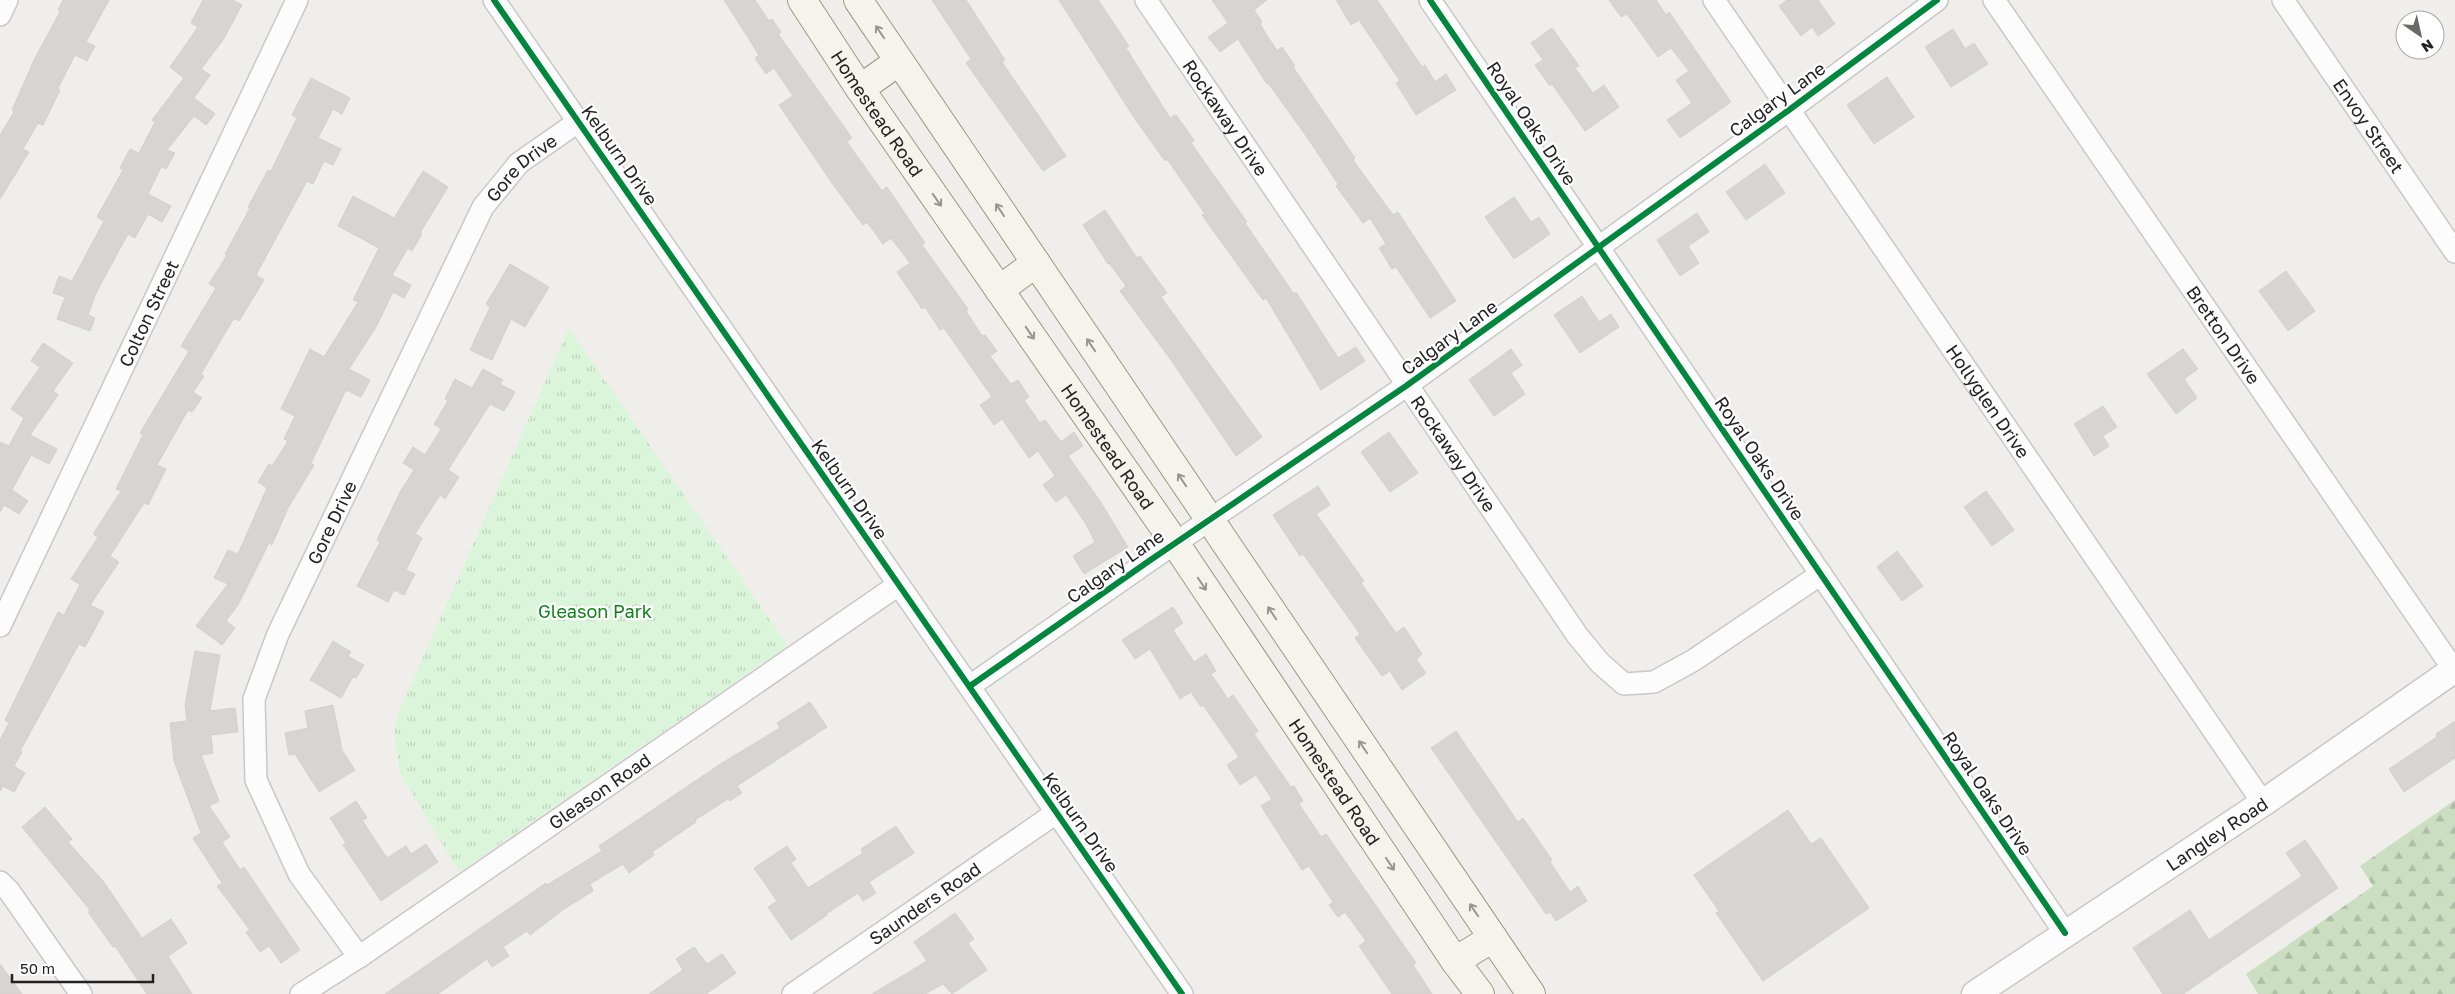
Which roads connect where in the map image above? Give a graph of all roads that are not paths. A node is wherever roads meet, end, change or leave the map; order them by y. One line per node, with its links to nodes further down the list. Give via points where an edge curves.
1 (7, 0): 12 (street)
2 (297, 0): 26 (street, Colton Street)
3 (494, 0): 16 (street, Kelburn Drive)
4 (802, 0): 14 (main road, Homestead Road)
5 (858, 0): 13 (main road, one-way to 5)
6 (1146, 0): 21 (street, Rockaway Drive)
7 (1430, 0): 17 (street, Royal Oaks Drive)
8 (1714, 0): 15 (street, Hollyglen Drive)
9 (1937, 0): 15 (street, Calgary Lane)
10 (1994, 0): 27 (street, Bretton Drive)
11 (2283, 0): 18 (street, Envoy Street)
12 (0, 14)
13 (899, 61): 14 (main road); 19 (main road, one-way to 13)
14 (860, 88): 20 (main road, Homestead Road, one-way to 20)
15 (1789, 110): 17 (street, Calgary Lane); 31 (street, Hollyglen Drive)
16 (579, 121): 25 (street, Kelburn Drive); 36 (street, Gore Drive, via 519,163 483,207 278,634 254,699 256,780 299,874)
17 (1599, 248): 21 (street, Calgary Lane); 24 (street, Royal Oaks Drive)
18 (2455, 252)
19 (1036, 264): 20 (main road); 22 (main road, one-way to 19)
20 (999, 290): 23 (main road, Homestead Road, one-way to 23)
21 (1406, 386): 22 (street, Calgary Lane); 24 (street, Rockaway Drive, via 1577,635 1600,663 1624,684 1654,682 1694,660)
22 (1209, 520): 23 (street, Calgary Lane); 29 (main road, one-way to 22)
23 (1175, 543): 28 (street, Calgary Lane); 30 (main road, Homestead Road, one-way to 30)
24 (1820, 574): 34 (street, Royal Oaks Drive)
25 (898, 585): 28 (street, Kelburn Drive); 36 (street, Gleason Road)
26 (0, 626)
27 (2454, 670): 31 (street, Langley Road)
28 (970, 686): 32 (street, Kelburn Drive)
29 (1384, 777): 30 (main road); 35 (main road, one-way to 29)
30 (1348, 803): 37 (main road, Homestead Road, one-way to 37)
31 (2263, 803): 34 (street, Langley Road)
32 (1056, 813): 40 (street, Saunders Road); 41 (street, Kelburn Drive)
33 (0, 882): 38 (street)
34 (2065, 933): 44 (street, Langley Road)
35 (1493, 938): 37 (main road); 43 (main road)
36 (359, 957): 39 (street, Gleason Road)
37 (1455, 961): 42 (main road, Homestead Road)
38 (81, 994)
39 (301, 994)
40 (793, 994)
41 (1182, 994)
42 (1480, 994)
43 (1531, 994)
44 (1974, 994)

